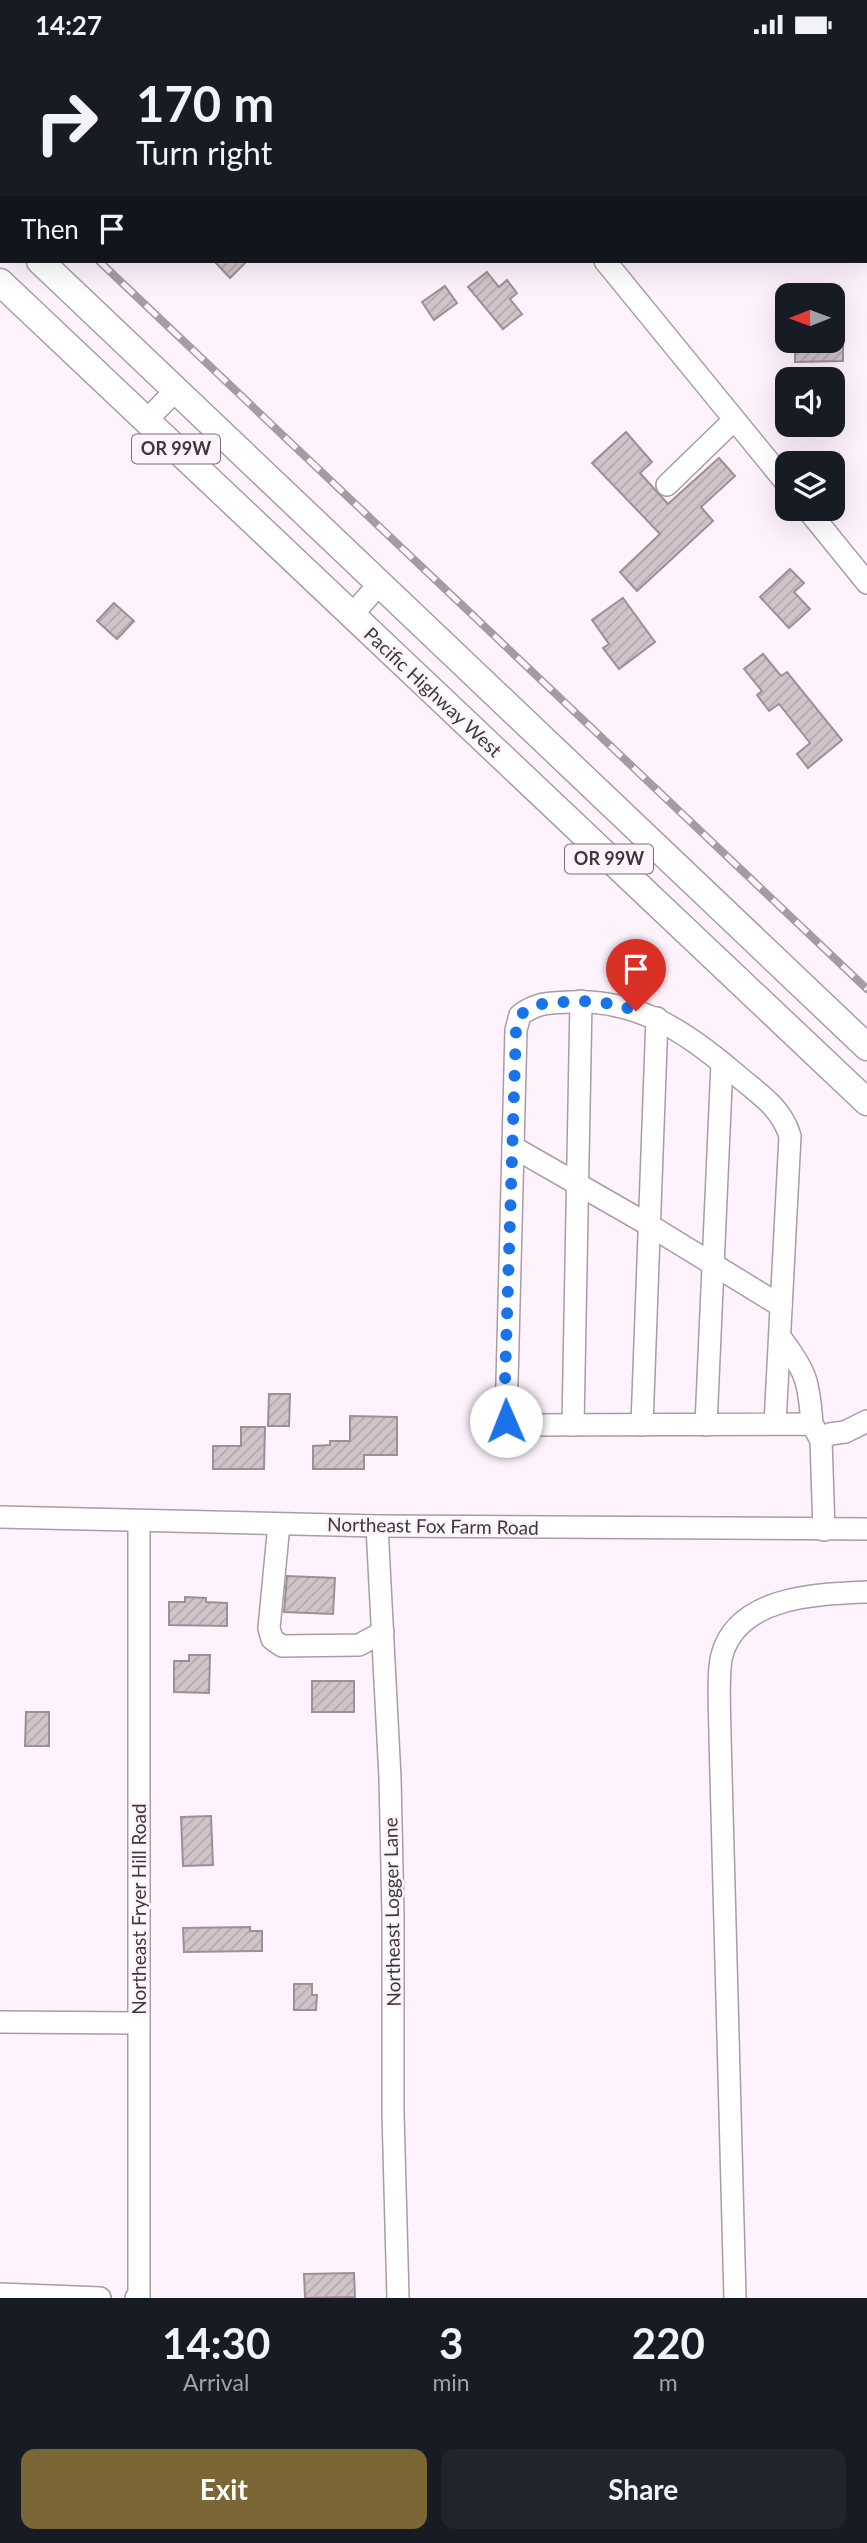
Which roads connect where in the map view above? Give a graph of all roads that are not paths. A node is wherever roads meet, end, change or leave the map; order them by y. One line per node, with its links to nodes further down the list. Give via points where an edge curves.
1 (42, 263): 4 (main road, OR 99W)
2 (607, 263): 5 (street)
3 (0, 282): 6 (main road, Pacific Highway West / OR 99W)
4 (176, 390): 6 (street); 10 (main road, OR 99W)
5 (734, 420): 7 (street); 8 (street)
6 (146, 421): 12 (main road, Pacific Highway West / OR 99W)
7 (775, 469)
8 (667, 485)
9 (817, 521): 11 (street)
10 (379, 583): 12 (street); 15 (main road, OR 99W)
11 (867, 583)
12 (352, 615): 17 (main road, Pacific Highway West / OR 99W)
13 (581, 1001): 14 (street, via 616,1004); 18 (street, via 533,1006 520,1015); 19 (street)
14 (657, 1019): 16 (street); 20 (street)
15 (867, 1047)
16 (722, 1063): 21 (street); 22 (street, via 777,1109 790,1136)
17 (867, 1102)
18 (513, 1147): 19 (street); 26 (street, via 504,1412 506,1421 525,1425)
19 (578, 1184): 20 (street); 26 (street)
20 (649, 1225): 21 (street); 27 (street)
21 (713, 1265): 22 (street); 28 (street)
22 (781, 1306): 23 (street)
23 (780, 1337): 25 (street); 29 (street, via 805,1372)
24 (867, 1421): 29 (street, via 845,1432)
25 (775, 1424): 28 (street); 29 (street)
26 (573, 1425): 27 (street)
27 (642, 1425): 28 (street)
28 (706, 1425)
29 (817, 1432): 35 (street)
30 (0, 1517): 31 (street, Northeast Fox Farm Road)
31 (139, 1521): 32 (street, Northeast Fox Farm Road); 39 (street, Northeast Fryer Hill Road)
32 (279, 1524): 33 (street, Northeast Fox Farm Road); 37 (street, via 269,1627 272,1639 282,1646 359,1645)
33 (377, 1527): 35 (street, Northeast Fox Farm Road); 37 (street, Northeast Logger Lane)
34 (867, 1529): 35 (street, Northeast Fox Farm Road)
35 (824, 1530)
36 (867, 1592): 44 (street, via 779,1603 746,1619 730,1635 722,1656 720,1737)
37 (383, 1632): 43 (street, Northeast Logger Lane, via 393,1914)
38 (0, 2022): 39 (street)
39 (139, 2023): 42 (street, Northeast Fryer Hill Road)
40 (0, 2294): 41 (street)
41 (100, 2298)
42 (137, 2298)
43 (398, 2298)
44 (735, 2298)

